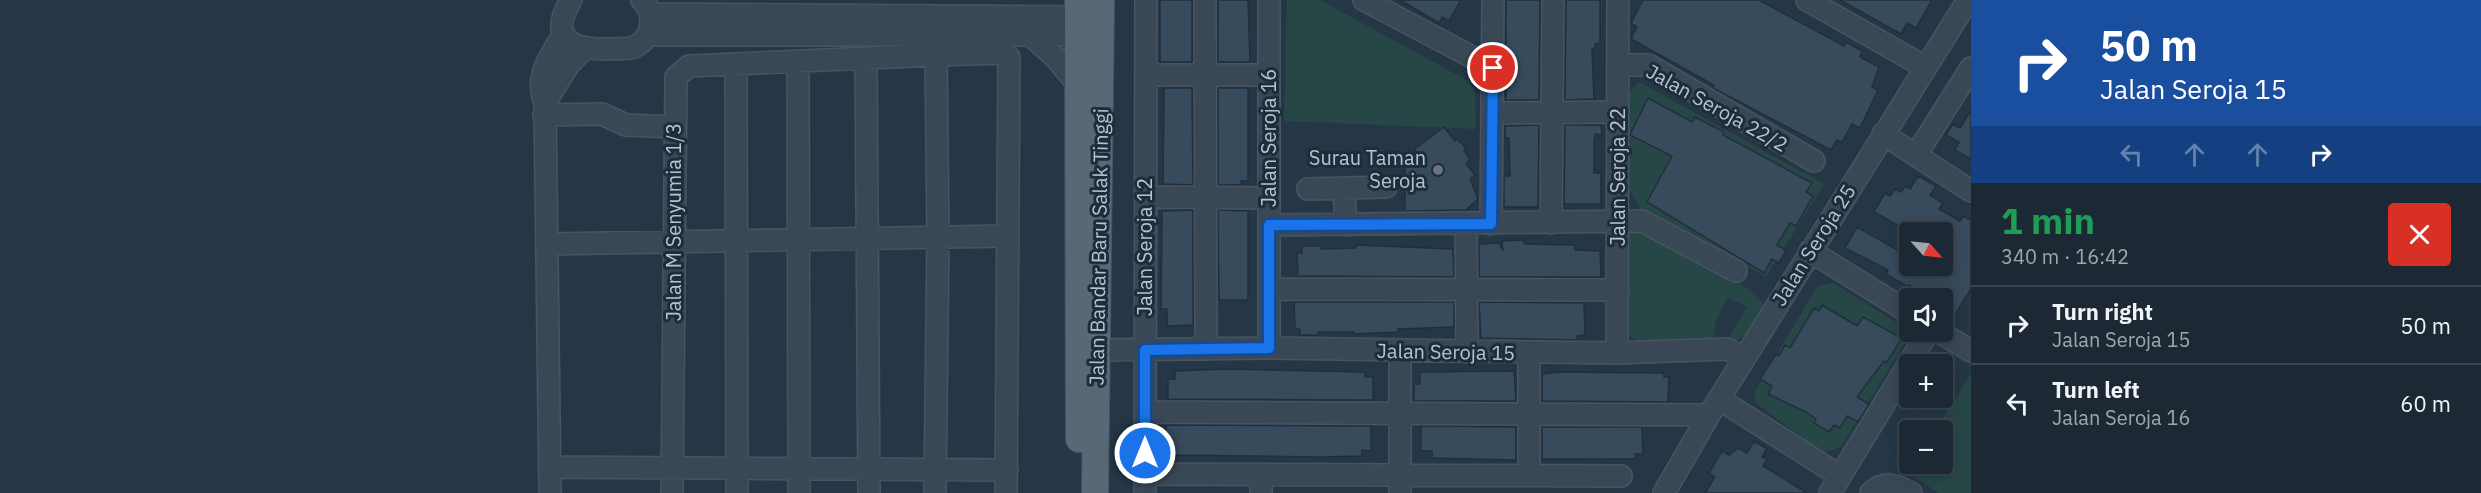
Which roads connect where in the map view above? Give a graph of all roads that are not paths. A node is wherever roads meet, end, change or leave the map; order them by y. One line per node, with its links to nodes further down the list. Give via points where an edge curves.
1 (571, 0): 15 (street, via 565,10)
2 (1048, 0): 14 (street)
3 (1146, 0): 25 (street, Jalan Seroja 12)
4 (1205, 0): 26 (street)
5 (1269, 0): 27 (street, Jalan Seroja 16)
6 (1364, 0): 23 (street)
7 (1493, 0): 23 (street)
8 (1553, 0): 30 (street)
9 (1618, 0): 21 (street, Jalan Seroja 22)
10 (1807, 0): 22 (street)
11 (1968, 0): 22 (street, Jalan Seroja 25)
12 (647, 16): 14 (street); 16 (street, via 631,48)
13 (1089, 17): 14 (street); 28 (main road, Jalan Bandar Baru Salak Tinggi); 67 (main road, Jalan Bandar Baru Salak Tinggi)
14 (1031, 26): 28 (street)
15 (564, 34): 16 (street, via 568,42); 29 (street, via 542,77 540,91)
16 (584, 49): 29 (street, via 568,64)
17 (936, 55): 18 (street, Jalan M Senyumia 1/3); 50 (street, Jalan M Senyumia 1/3, via 1004,53 1009,57); 51 (street)
18 (866, 59): 19 (street, Jalan M Senyumia 1/3); 52 (street)
19 (798, 62): 20 (street, Jalan M Senyumia 1/3); 54 (street)
20 (736, 64): 33 (street, Jalan M Senyumia 1/3, via 689,66 676,77); 53 (street)
21 (1618, 65): 31 (street, Jalan Seroja 22); 36 (street, Jalan Seroja 22/2, via 1648,65)
22 (1925, 67): 34 (street, Jalan Seroja 25)
23 (1493, 68): 32 (street)
24 (1971, 68): 35 (street)
25 (1146, 75): 26 (street); 41 (street, Jalan Seroja 12)
26 (1205, 75): 27 (street); 42 (street)
27 (1269, 75): 43 (street, Jalan Seroja 16)
28 (1077, 84): 99 (main road, Jalan Bandar Baru Salak Tinggi)
29 (545, 108): 33 (street, via 602,114 626,125); 56 (street)
30 (1552, 112): 31 (street); 32 (street); 44 (street)
31 (1618, 112): 45 (street, Jalan Seroja 22)
32 (1492, 113): 47 (street)
33 (675, 127): 55 (street, Jalan M Senyumia 1/3)
34 (1883, 134): 35 (street); 57 (street, Jalan Seroja 25)
35 (1916, 155): 40 (street)
36 (1814, 161)
37 (1386, 187): 39 (street)
38 (1308, 189): 39 (street)
39 (1344, 189): 49 (street)
40 (1971, 191)
41 (1146, 197): 42 (street); 68 (street, Jalan Seroja 12)
42 (1205, 198): 43 (street); 66 (street)
43 (1269, 198): 48 (street, Jalan Seroja 16)
44 (1551, 223): 45 (street); 47 (street)
45 (1618, 223): 58 (street, via 1642,221); 61 (street, Jalan Seroja 22)
46 (1466, 224): 47 (street); 49 (street); 60 (street)
47 (1491, 224)
48 (1269, 225): 49 (street); 59 (street, Jalan Seroja 16)
49 (1346, 225)
50 (1008, 236): 51 (street); 85 (street)
51 (938, 237): 52 (street); 84 (street)
52 (867, 238): 54 (street); 83 (street)
53 (736, 240): 54 (street); 55 (street); 81 (street)
54 (798, 240): 82 (street)
55 (674, 242): 56 (street); 80 (street, Jalan M Senyumia 1/3)
56 (548, 244): 79 (street)
57 (1810, 251): 62 (street); 74 (street, Jalan Seroja 25)
58 (1736, 271)
59 (1269, 288): 60 (street); 65 (street, Jalan Seroja 16)
60 (1466, 289): 61 (street); 71 (street)
61 (1618, 290): 73 (street, Jalan Seroja 22)
62 (1899, 306)
63 (1953, 340): 69 (street)
64 (1922, 342): 91 (street)
65 (1269, 348): 66 (street, Jalan Seroja 15); 70 (street, Jalan Seroja 15)
66 (1206, 349): 68 (street, Jalan Seroja 15)
67 (1097, 350): 68 (street, Jalan Seroja 15); 100 (main road, Jalan Bandar Baru Salak Tinggi)
68 (1145, 350): 76 (street, Jalan Seroja 12)
69 (1971, 351)
70 (1400, 352): 71 (street, Jalan Seroja 15); 77 (street)
71 (1467, 352): 72 (street, Jalan Seroja 15)
72 (1529, 352): 73 (street, Jalan Seroja 15); 78 (street)
73 (1617, 353): 74 (street, Jalan Seroja 15, via 1727,349)
74 (1744, 358): 75 (street, Jalan Seroja 25)
75 (1714, 407): 78 (street); 91 (street); 101 (street, Jalan Seroja 25)
76 (1145, 412): 77 (street); 88 (street, Jalan Seroja 12)
77 (1400, 413): 78 (street); 90 (street)
78 (1529, 414): 86 (street)
79 (550, 467): 80 (street); 92 (street)
80 (673, 468): 81 (street); 93 (street, Jalan M Senyumia 1/3)
81 (737, 468): 82 (street); 94 (street)
82 (799, 469): 83 (street); 95 (street)
83 (868, 470): 84 (street); 96 (street)
84 (935, 470): 85 (street); 97 (street)
85 (1007, 470): 98 (street)
86 (1528, 476): 87 (street); 90 (street)
87 (1621, 477)
88 (1145, 484): 89 (street)
89 (1261, 484): 90 (street)
90 (1400, 484)
91 (1835, 484)
92 (550, 493)
93 (672, 493)
94 (737, 493)
95 (799, 493)
96 (869, 493)
97 (935, 493)
98 (1006, 493)
99 (1079, 493)
100 (1095, 493)
101 (1664, 493)
102 (1871, 493): 103 (street, via 1876,487 1889,484)
103 (1911, 493)

